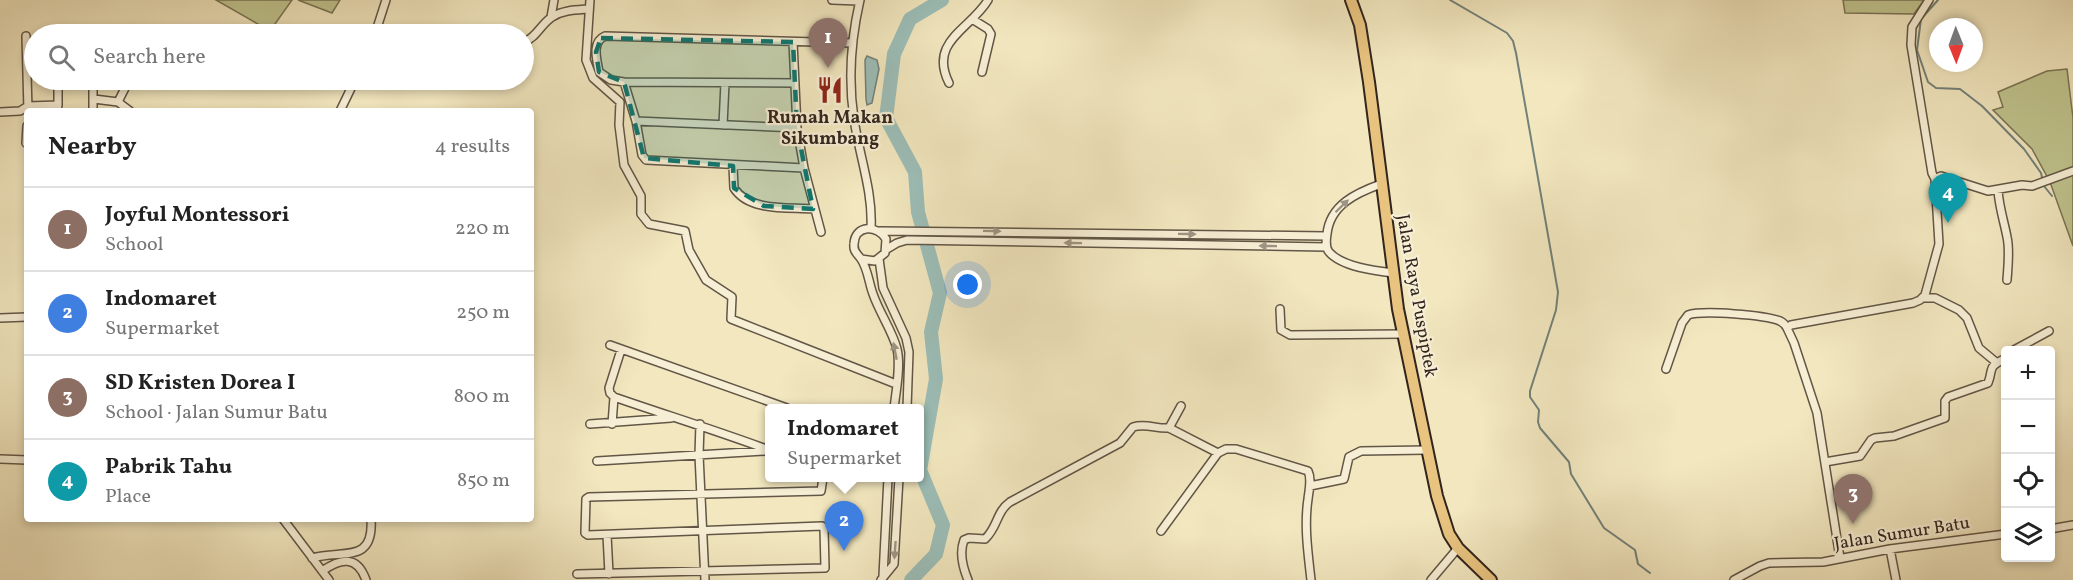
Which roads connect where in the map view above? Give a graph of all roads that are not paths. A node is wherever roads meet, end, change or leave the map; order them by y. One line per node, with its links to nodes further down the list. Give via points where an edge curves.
1 (386, 0): 12 (street)
2 (554, 0): 10 (street)
3 (590, 0): 9 (street)
4 (832, 0): 8 (street)
5 (988, 0): 11 (street)
6 (1351, 0): 42 (main road, Jalan Raya Puspiptek, via 1360,25)
7 (1929, 0): 41 (street, via 1911,27 1911,45)
8 (860, 1): 15 (street)
9 (589, 9): 10 (street); 68 (street, via 586,60 593,78 620,102 624,165 641,196 641,214 650,224 685,231 689,249 706,280 732,297 731,319)
10 (551, 17): 13 (street)
11 (972, 19): 16 (street, via 990,31); 20 (street, via 955,35 942,59)
12 (378, 24)
13 (534, 36)
14 (793, 42): 15 (street); 17 (street, via 603,36 596,52 599,72 610,80); 19 (street)
15 (852, 43): 45 (street, via 854,117)
16 (982, 72)
17 (624, 82): 18 (street); 35 (street)
18 (725, 83): 19 (street); 36 (street)
19 (795, 83): 37 (street)
20 (949, 83)
21 (27, 90): 28 (street)
22 (58, 90): 29 (street)
23 (94, 90): 26 (street)
24 (124, 90): 27 (street)
25 (350, 90): 32 (street)
26 (94, 99): 27 (street); 30 (street)
27 (118, 102): 31 (street)
28 (28, 108)
29 (58, 108)
30 (93, 108)
31 (126, 108)
32 (341, 108)
33 (24, 110): 34 (street)
34 (0, 112)
35 (636, 121): 36 (street); 38 (street, via 646,160)
36 (723, 125): 37 (street)
37 (797, 128): 39 (street)
38 (733, 166): 39 (street); 44 (street, via 734,188 741,196 764,206)
39 (804, 168): 44 (street)
40 (2073, 171): 43 (street, via 2043,183)
41 (1935, 179): 43 (street, via 1941,177 1988,191); 55 (street, via 1939,244)
42 (1381, 184): 48 (street, one-way to 42, via 1328,223 1342,205 1361,191); 53 (main road, Jalan Raya Puspiptek)
43 (1998, 190): 54 (street, via 2007,237)
44 (813, 208): 47 (street)
45 (871, 228): 46 (street); 51 (street, via 860,231 854,240 854,251)
46 (879, 231): 48 (street, one-way to 48); 50 (street, via 886,239)
47 (821, 232)
48 (1326, 236): 49 (street)
49 (1326, 247): 50 (street, one-way to 50, via 907,240); 53 (street, via 1330,254 1355,266)
50 (887, 249): 52 (street)
51 (861, 259): 52 (street); 68 (street, one-way to 51, via 897,348)
52 (879, 259): 72 (street, via 883,288 909,352)
53 (1394, 273): 61 (main road, Jalan Raya Puspiptek)
54 (2007, 280)
55 (1923, 298): 59 (street); 66 (street, via 1935,298 1959,310 1967,318 1979,348)
56 (1280, 309): 61 (street, via 1281,330 1290,335)
57 (24, 317): 58 (street)
58 (0, 318)
59 (1787, 328): 67 (street, via 1781,321 1767,318 1688,315); 87 (street, via 1817,412)
60 (2049, 331): 63 (street)
61 (1403, 334): 81 (main road, Jalan Raya Puspiptek)
62 (610, 345): 64 (street)
63 (2023, 346)
64 (621, 350): 69 (street, via 609,388); 70 (street)
65 (2001, 361): 66 (street)
66 (1997, 363): 87 (street, via 1990,370 1988,383 1948,397 1945,418 1894,436 1875,438 1860,456)
67 (1666, 369)
68 (896, 384): 71 (street)
69 (614, 397): 74 (street); 76 (street)
70 (776, 404)
71 (894, 404)
72 (907, 404)
73 (1181, 406): 78 (street)
74 (674, 417): 76 (street); 77 (street)
75 (590, 424): 76 (street)
76 (612, 424)
77 (700, 424): 79 (street); 83 (street)
78 (1169, 428): 82 (street); 114 (street, via 1133,426 1120,443 1010,502 1001,509 985,538 964,540 963,563)
79 (765, 448)
80 (765, 450): 83 (street)
81 (1427, 450): 91 (street, via 1361,451 1349,457 1344,479); 103 (main road, Jalan Raya Puspiptek, via 1449,534)
82 (1218, 453): 91 (street, via 1236,449 1305,469 1310,474); 99 (street)
83 (699, 455): 86 (street); 92 (street)
84 (0, 459): 85 (street)
85 (24, 460)
86 (597, 461)
87 (1825, 462): 106 (street)
88 (822, 482): 92 (street, via 821,491)
89 (888, 482): 93 (street)
90 (899, 482): 94 (street)
91 (1310, 486): 115 (street, via 1305,521)
92 (702, 494): 100 (street); 101 (street, via 587,498 585,535)
93 (885, 516): 94 (street); 111 (street)
94 (897, 516): 111 (street, one-way to 111, via 894,564)
95 (285, 522): 105 (street)
96 (370, 522): 105 (street, via 371,537 362,550)
97 (2073, 525): 98 (street)
98 (2055, 528)
99 (1161, 531)
100 (703, 532): 101 (street); 110 (street); 110 (street, via 822,526 825,547 825,568)
101 (607, 535): 109 (street)
102 (2001, 535): 104 (street, Jalan Sumur Batu)
103 (1458, 548): 116 (street); 117 (main road, Jalan Raya Puspiptek)
104 (1890, 549): 106 (street, Jalan Sumur Batu); 119 (street)
105 (312, 558): 107 (street)
106 (1840, 558): 118 (street, Jalan Sumur Batu, via 1812,563 1769,563)
107 (322, 571): 112 (street); 113 (street, via 335,562 354,562)
108 (577, 574): 109 (street)
109 (609, 574): 110 (street)
110 (705, 576)
111 (882, 578)
112 (329, 580)
113 (366, 580)
114 (968, 580)
115 (1311, 580)
116 (1431, 580)
117 (1491, 580)
118 (1734, 580)
119 (1896, 580)

